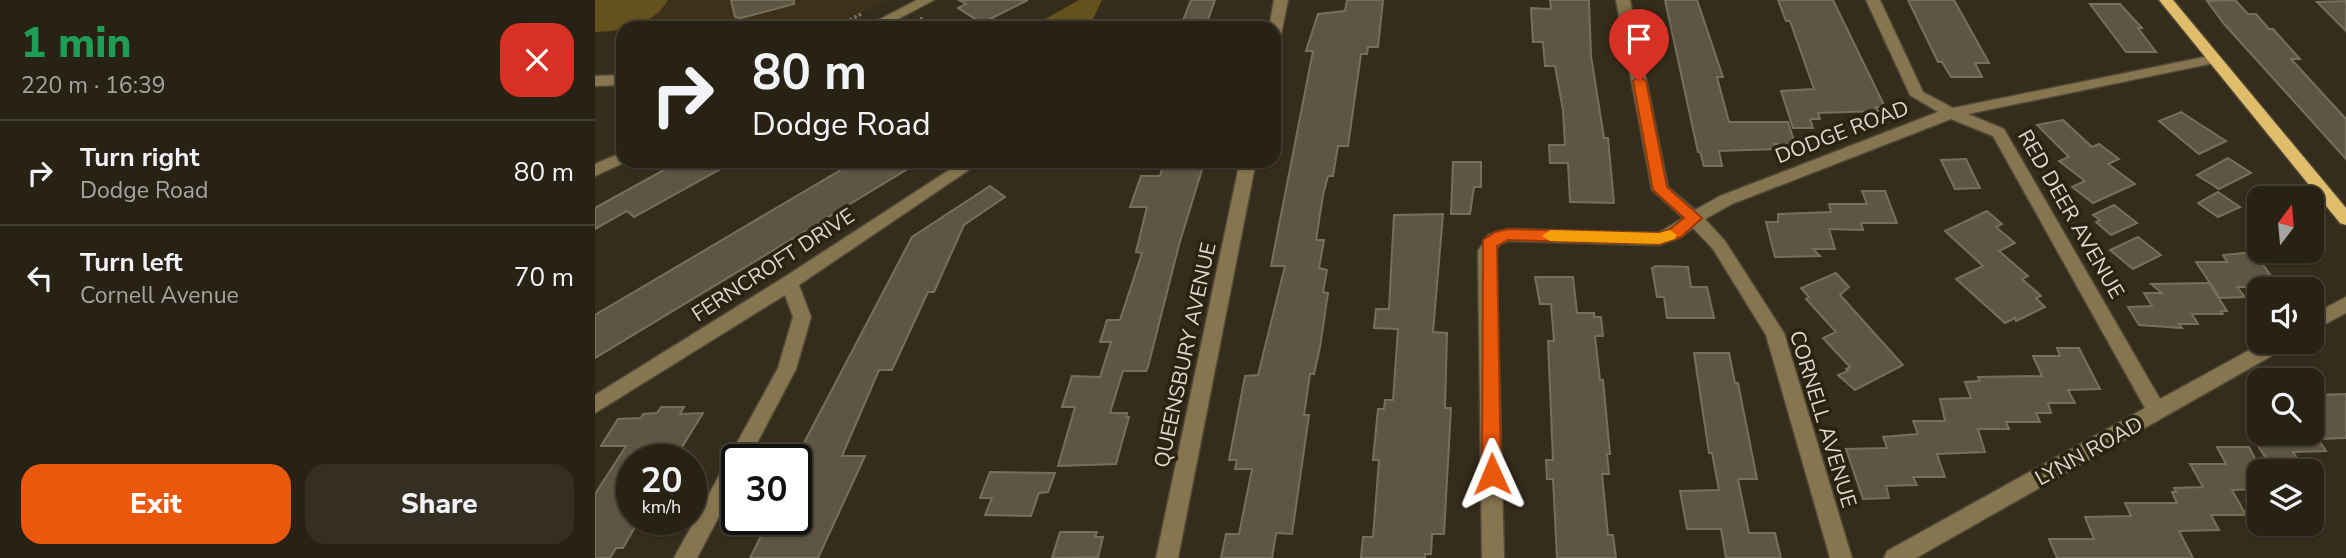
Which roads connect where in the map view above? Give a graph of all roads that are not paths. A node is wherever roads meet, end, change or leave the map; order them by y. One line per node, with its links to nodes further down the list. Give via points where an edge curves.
1 (927, 0): 6 (street)
2 (1281, 0): 7 (street)
3 (1623, 0): 16 (street, CORNELL AVENUE, via 1660,190)
4 (1873, 0): 11 (street, RED DEER AVENUE, via 1917,94)
5 (2166, 0): 8 (main road)
6 (884, 21)
7 (1277, 21)
8 (2214, 59): 11 (street, DODGE ROAD); 17 (main road)
9 (595, 80): 10 (street)
10 (616, 80)
11 (1951, 113): 16 (street, DODGE ROAD, via 1726,200); 23 (street, RED DEER AVENUE, via 1999,133)
12 (616, 160): 15 (street)
13 (963, 168): 18 (street, FERNCROFT DRIVE)
14 (1247, 168): 27 (street, QUEENSBURY AVENUE)
15 (595, 171)
16 (1694, 218): 28 (street, DODGE ROAD, via 1659,239 1508,235 1494,239 1487,251); 29 (street, CORNELL AVENUE, via 1719,245 1775,333)
17 (2346, 219)
18 (789, 284): 22 (street, FERNCROFT DRIVE); 24 (street, via 802,317 787,369)
19 (2346, 304): 20 (street)
20 (2324, 317)
21 (2259, 354): 23 (street, LYNN ROAD)
22 (595, 405)
23 (2158, 413): 30 (street, LYNN ROAD)
24 (746, 444)
25 (721, 491): 26 (street)
26 (685, 558)
27 (1167, 558)
28 (1493, 558)
29 (1841, 558)
30 (1895, 558)

